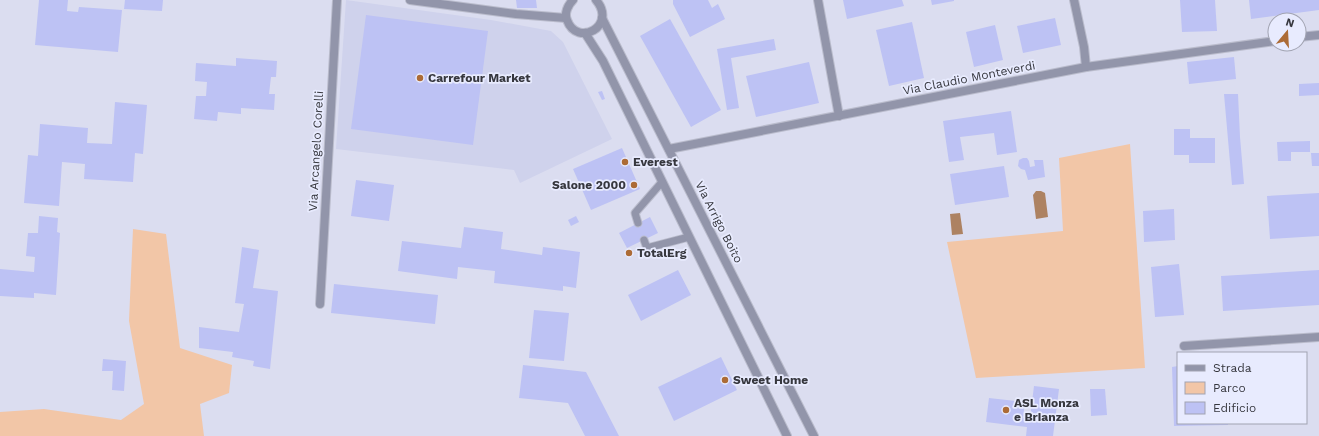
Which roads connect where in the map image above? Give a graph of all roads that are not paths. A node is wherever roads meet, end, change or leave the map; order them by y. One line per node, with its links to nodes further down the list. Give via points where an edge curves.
1 (337, 0): 20 (street, Via Arcangelo Corelli)
2 (410, 0): 7 (street)
3 (596, 0): 8 (street, Via Arrigo Boito, via 602,10)
4 (818, 0): 14 (street)
5 (1074, 0): 13 (street)
6 (571, 1): 7 (street)
7 (566, 18): 9 (street, via 575,31)
8 (602, 18): 9 (street, via 595,30); 15 (street, Via Arrigo Boito)
9 (585, 32): 16 (street, via 603,61)
10 (1319, 34): 11 (street)
11 (1307, 36)
12 (1267, 42): 13 (street, Via Claudio Monteverdi)
13 (1086, 67): 14 (street, Via Claudio Monteverdi)
14 (839, 116): 15 (street, Via Claudio Monteverdi)
15 (669, 149): 24 (street, Via Arrigo Boito)
16 (662, 182): 17 (lane, via 635,213); 18 (street)
17 (638, 223)
18 (689, 237): 19 (lane, via 647,248); 23 (street)
19 (644, 240)
20 (320, 304)
21 (1319, 337): 22 (street)
22 (1184, 346)
23 (787, 436)
24 (814, 436)

